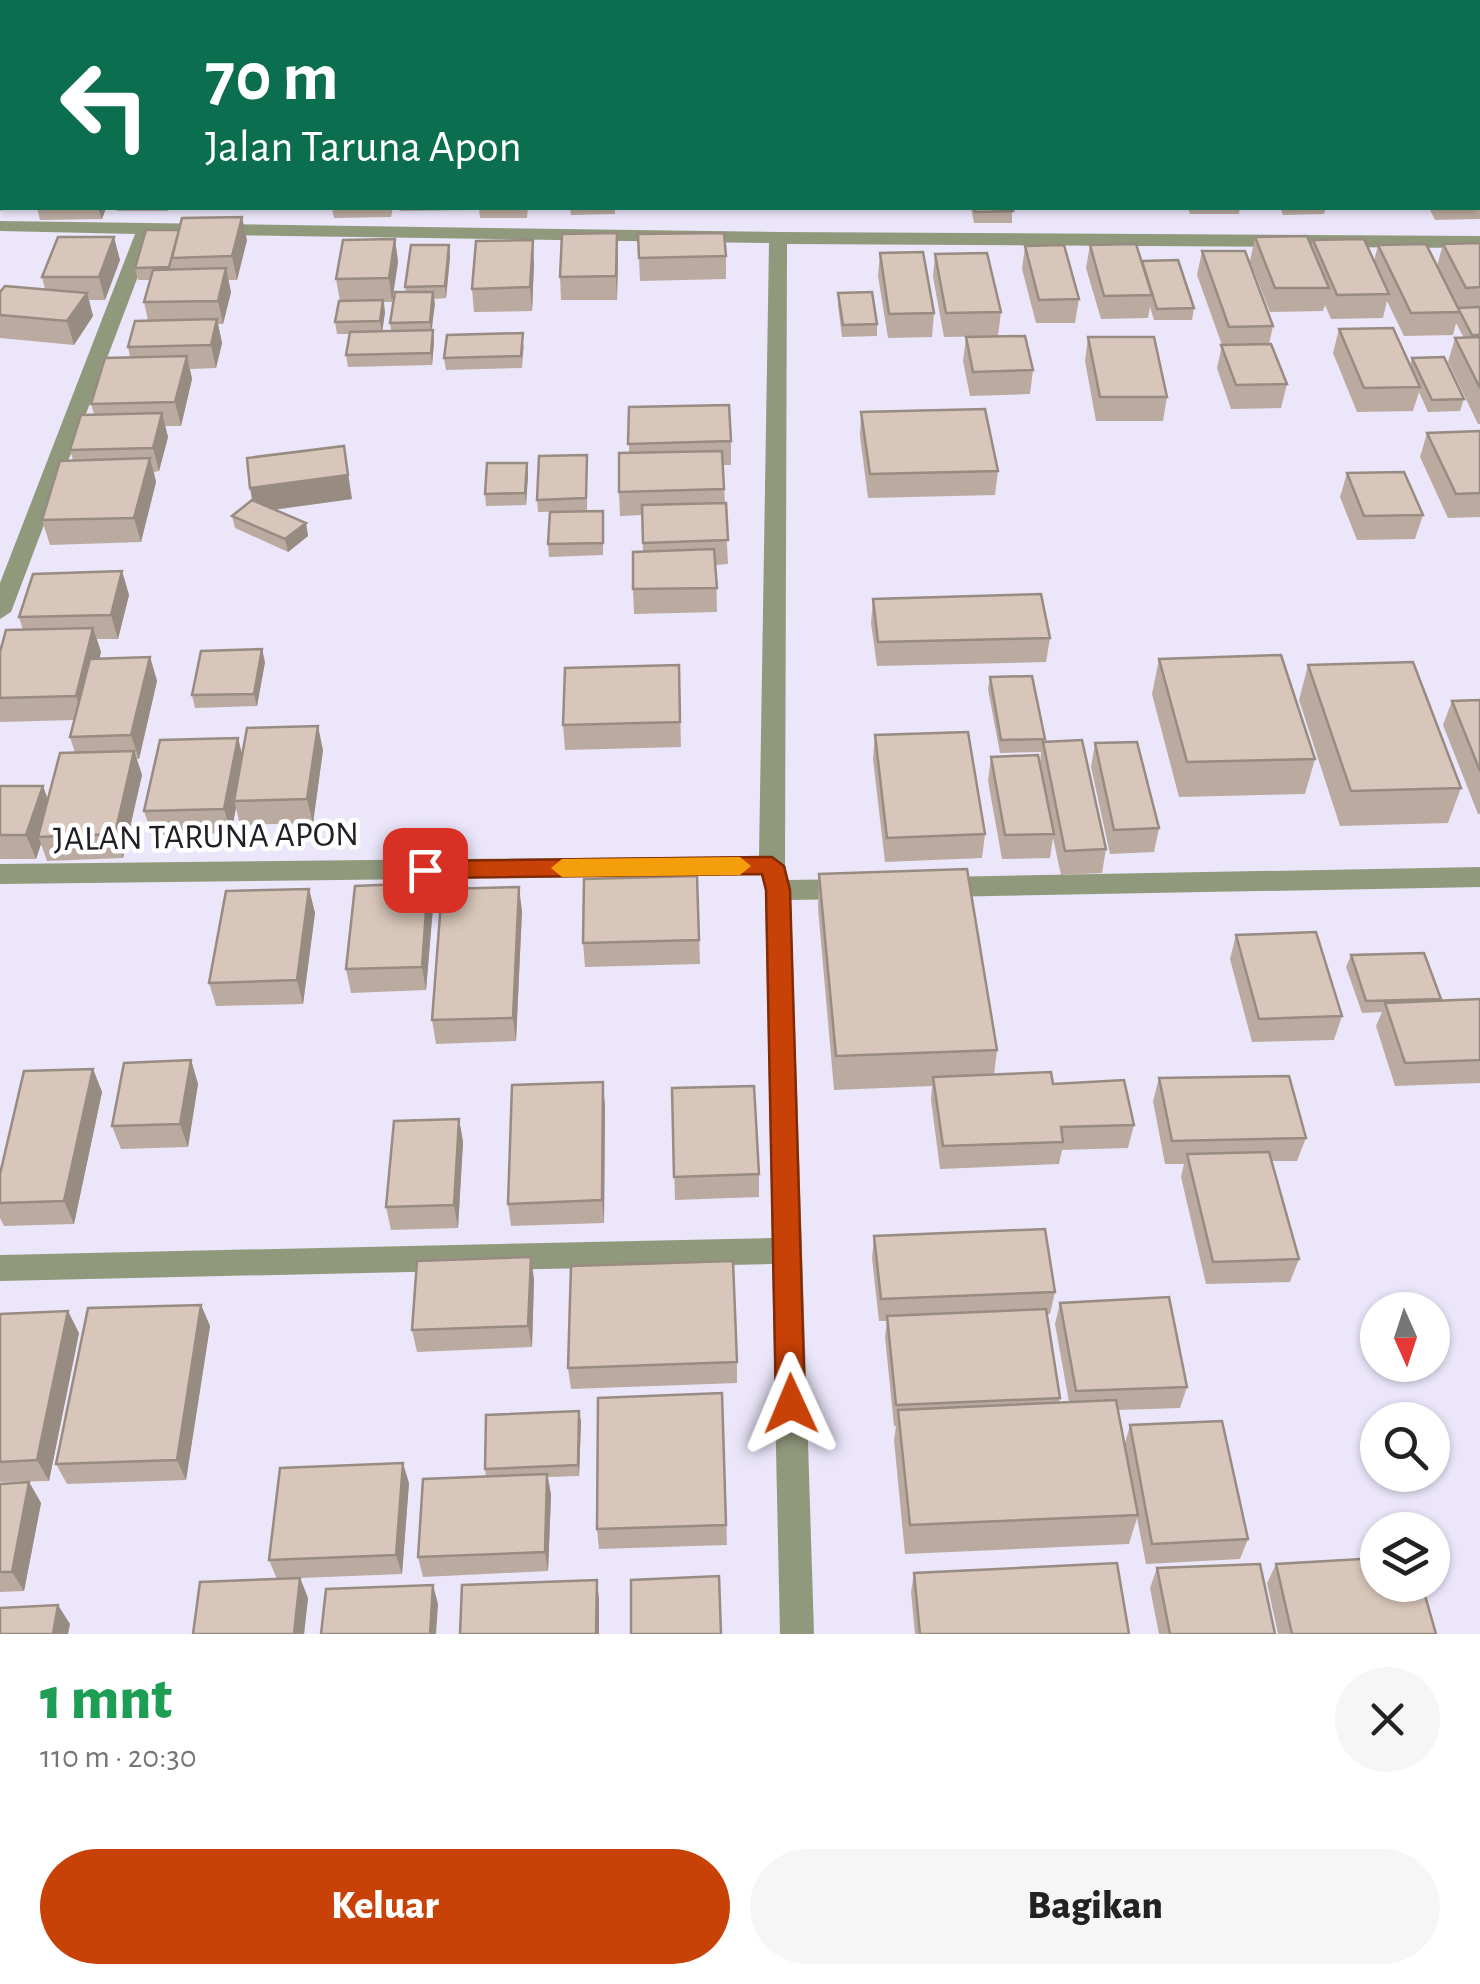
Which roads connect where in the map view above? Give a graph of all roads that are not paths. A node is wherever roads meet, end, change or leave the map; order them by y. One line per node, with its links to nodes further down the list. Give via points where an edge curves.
1 (197, 210): 4 (street)
2 (0, 226): 3 (street)
3 (147, 228): 4 (street); 7 (street)
4 (190, 228): 5 (street)
5 (778, 238): 6 (street); 10 (street)
6 (1480, 242)
7 (0, 612)
8 (0, 874): 10 (street, JALAN TARUNA APON)
9 (1480, 876): 12 (street)
10 (775, 878): 11 (street, JALAN TARUNA APON); 13 (street)
11 (875, 888)
12 (914, 888)
13 (787, 1251): 14 (street); 15 (street)
14 (0, 1268)
15 (797, 1634)

